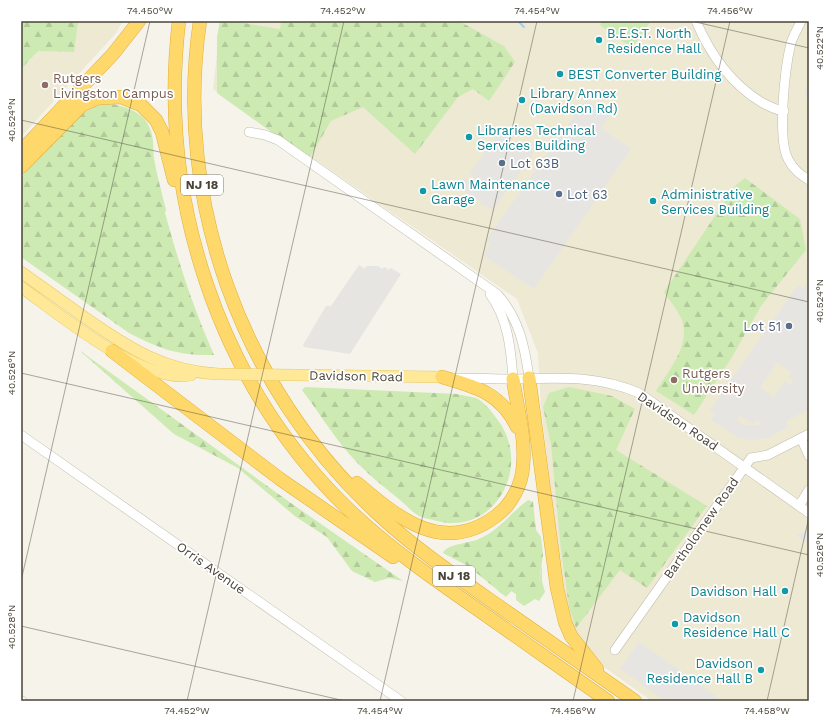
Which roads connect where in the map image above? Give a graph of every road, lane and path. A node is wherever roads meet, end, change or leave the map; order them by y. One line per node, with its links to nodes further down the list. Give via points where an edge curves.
1 (139, 21): 8 (highway, via 113,54)
2 (179, 21): 11 (highway, NJ 18, via 175,113)
3 (200, 21): 20 (highway, NJ 18, via 194,118 202,190 212,238 226,286 241,323 265,371)
4 (696, 21): 6 (street, via 712,54 731,77 758,100 776,110)
5 (801, 21): 6 (street, via 791,42)
6 (784, 111): 10 (street, via 784,143 787,158 793,168)
7 (249, 132): 14 (street, via 265,134 278,140)
8 (21, 151)
9 (21, 167): 11 (highway, via 82,105 98,98 121,97 141,104 156,120 162,132 176,189)
10 (809, 180)
11 (184, 199): 29 (highway, NJ 18, via 198,261 222,326 264,405 293,446 321,480 369,528 420,569)
12 (21, 272): 16 (main road, Davidson Road, via 130,348 158,362)
13 (21, 287): 15 (main road, Davidson Road)
14 (486, 288): 18 (street, via 497,294 512,314 526,353); 19 (street, via 499,307 508,333)
15 (112, 351): 16 (main road, Davidson Road, via 142,366 162,372 185,376); 29 (highway, via 325,511 446,594)
16 (199, 373): 17 (main road, Davidson Road, bridge)
17 (442, 377): 19 (street, Davidson Road); 23 (highway, via 482,390 496,399 514,420)
18 (529, 378): 19 (street, Davidson Road); 25 (street, Davidson Road, via 579,378 610,382 627,388 639,393); 33 (highway, via 557,588 565,622 577,645 598,669)
19 (513, 379): 23 (highway)
20 (298, 423): 23 (highway, via 349,476 385,505 411,523 431,532 441,533 469,531 487,523 512,499 523,468); 33 (highway, NJ 18, via 345,482 408,541)
21 (21, 435): 31 (street, Orris Avenue)
22 (805, 436): 24 (street); 25 (street, Bartholomew Road, via 768,455 751,458)
23 (521, 437)
24 (809, 456)
25 (745, 467): 27 (street, Davidson Road); 30 (street, Bartholomew Road)
26 (809, 490): 27 (street)
27 (799, 506): 28 (street, Davidson Road)
28 (809, 513)
29 (515, 636): 32 (highway, NJ 18)
30 (615, 650)
31 (401, 701)
32 (608, 701)
33 (635, 701)

